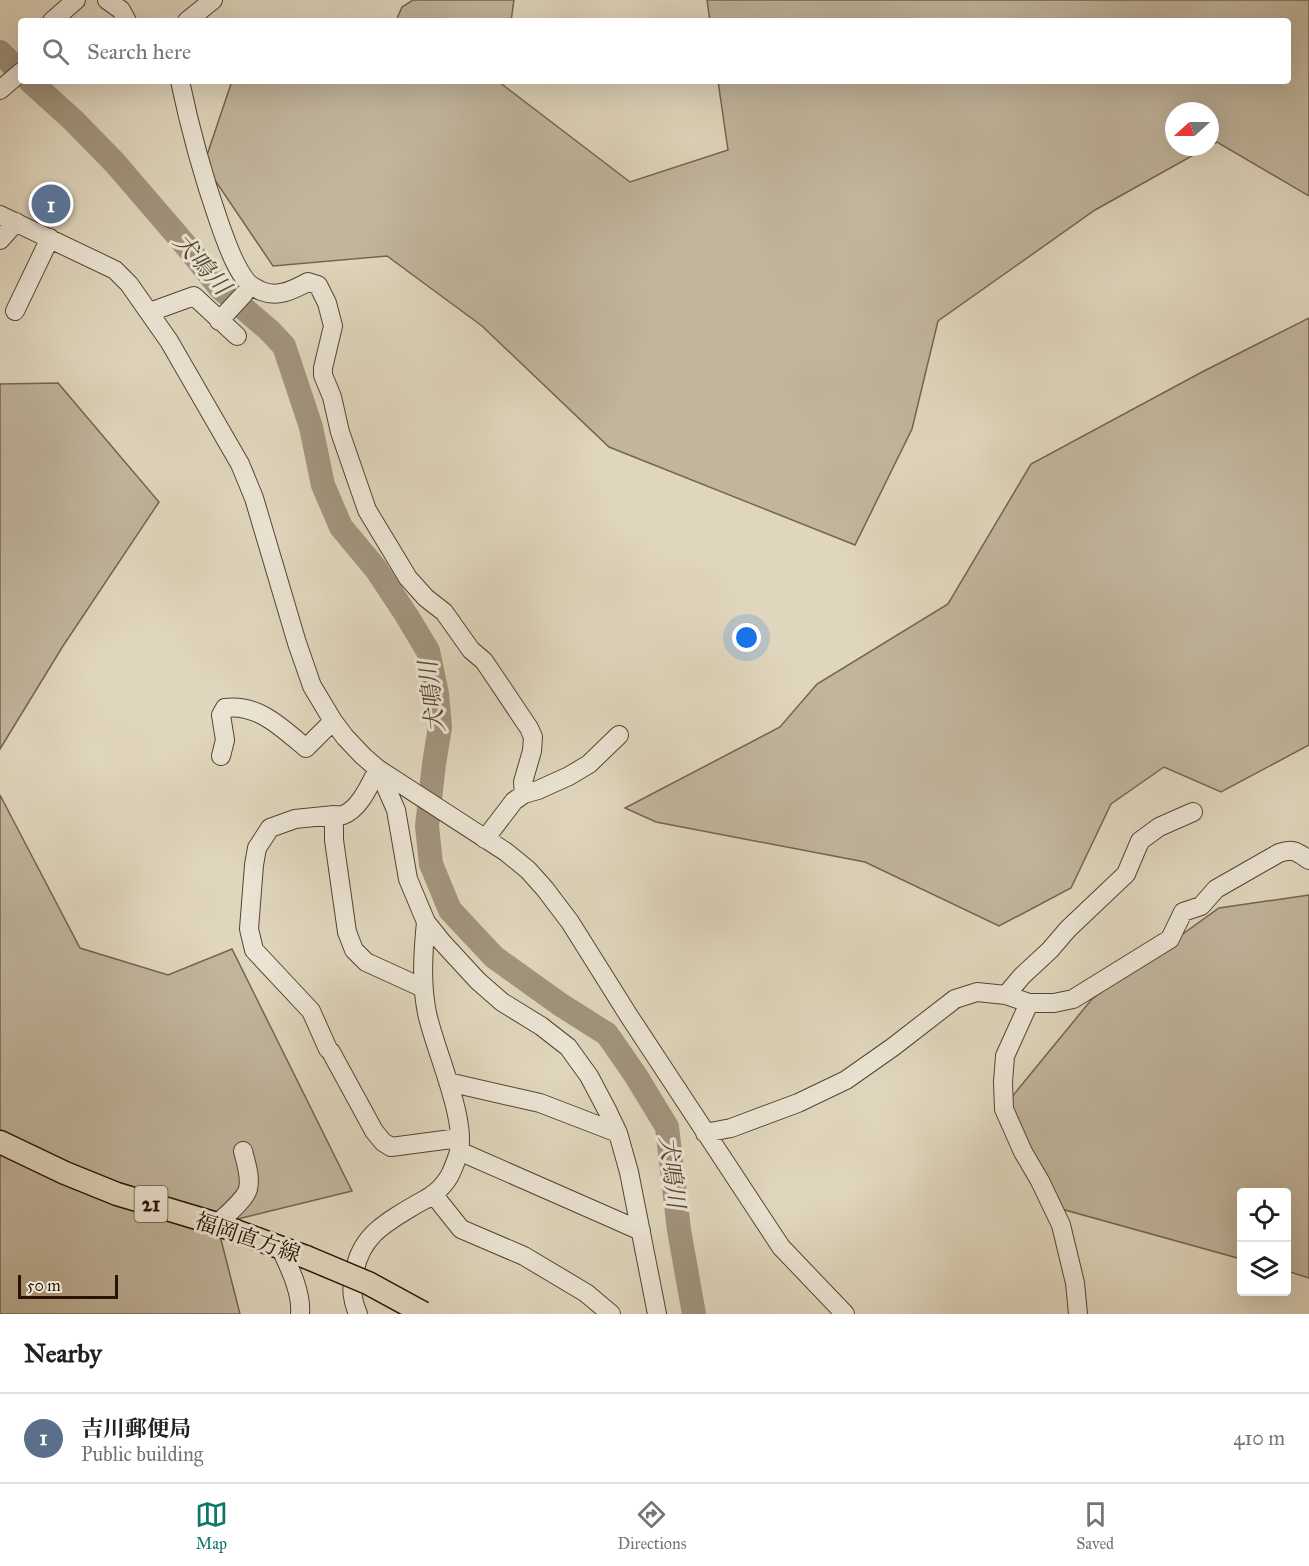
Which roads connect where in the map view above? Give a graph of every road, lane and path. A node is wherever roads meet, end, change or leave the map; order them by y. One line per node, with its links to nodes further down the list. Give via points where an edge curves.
1 (76, 0): 4 (street)
2 (107, 0): 5 (street)
3 (213, 0): 6 (street)
4 (55, 18)
5 (125, 18)
6 (191, 18)
7 (181, 84): 11 (street, via 197,153)
8 (8, 218): 9 (street); 10 (street)
9 (51, 238): 14 (street); 15 (street, via 115,270)
10 (0, 240)
11 (228, 248): 12 (street, via 250,285); 13 (street, via 225,256)
12 (267, 292): 13 (street, via 261,296); 22 (street, via 281,294 308,282 318,285 333,326 323,375 367,510 408,578 444,612 471,650 484,661 529,728 532,751 523,782)
13 (244, 294): 16 (street)
14 (15, 312)
15 (150, 312): 16 (street, via 194,296); 18 (street, via 240,464 312,686)
16 (219, 321): 17 (street)
17 (237, 336)
18 (333, 721): 20 (street, via 306,748 253,710 225,708 221,715 225,740); 21 (street)
19 (619, 735): 22 (street, via 589,764)
20 (221, 756)
21 (378, 769): 24 (street, via 356,806 343,815); 25 (street); 27 (street, via 396,810 408,879)
22 (524, 794): 25 (street)
23 (1193, 812): 29 (street, via 1159,827 1140,841 1126,874 1068,928)
24 (334, 815): 28 (street, via 347,932 354,950 366,962); 35 (street, via 295,819 270,828 257,848 249,929 254,950 311,1011 328,1049 383,1142 391,1147)
25 (485, 839): 33 (street, via 528,870 570,922)
26 (1309, 860): 30 (street, via 1295,851 1279,853 1216,889 1201,906 1184,912 1170,939 1073,999)
27 (426, 922): 28 (street); 32 (street, via 501,1002 568,1047 589,1076)
28 (423, 988): 31 (street)
29 (1006, 995): 30 (street); 33 (street, via 976,992 955,999 846,1080 798,1103)
30 (1029, 1003): 47 (street, via 1005,1056 1004,1109 1062,1226)
31 (448, 1082): 32 (street, via 540,1103); 35 (street, via 459,1122)
32 (618, 1133): 39 (street)
33 (705, 1133): 46 (street, via 781,1247)
34 (0, 1142): 38 (main road, 福岡直方線 / 21, via 117,1194)
35 (459, 1144): 37 (street, via 450,1177); 39 (street)
36 (243, 1151): 38 (street, via 248,1191)
37 (434, 1194): 43 (street, via 368,1238 356,1263 351,1290); 44 (street, via 461,1229 524,1256 586,1293)
38 (217, 1224): 40 (main road, 福岡直方線 / 21)
39 (641, 1231): 45 (street)
40 (280, 1247): 41 (main road, 福岡直方線 / 21, bridge, via 368,1283); 42 (street, via 301,1303)
41 (424, 1313)
42 (300, 1314)
43 (358, 1314)
44 (611, 1314)
45 (657, 1314)
46 (845, 1314)
47 (1078, 1314)

